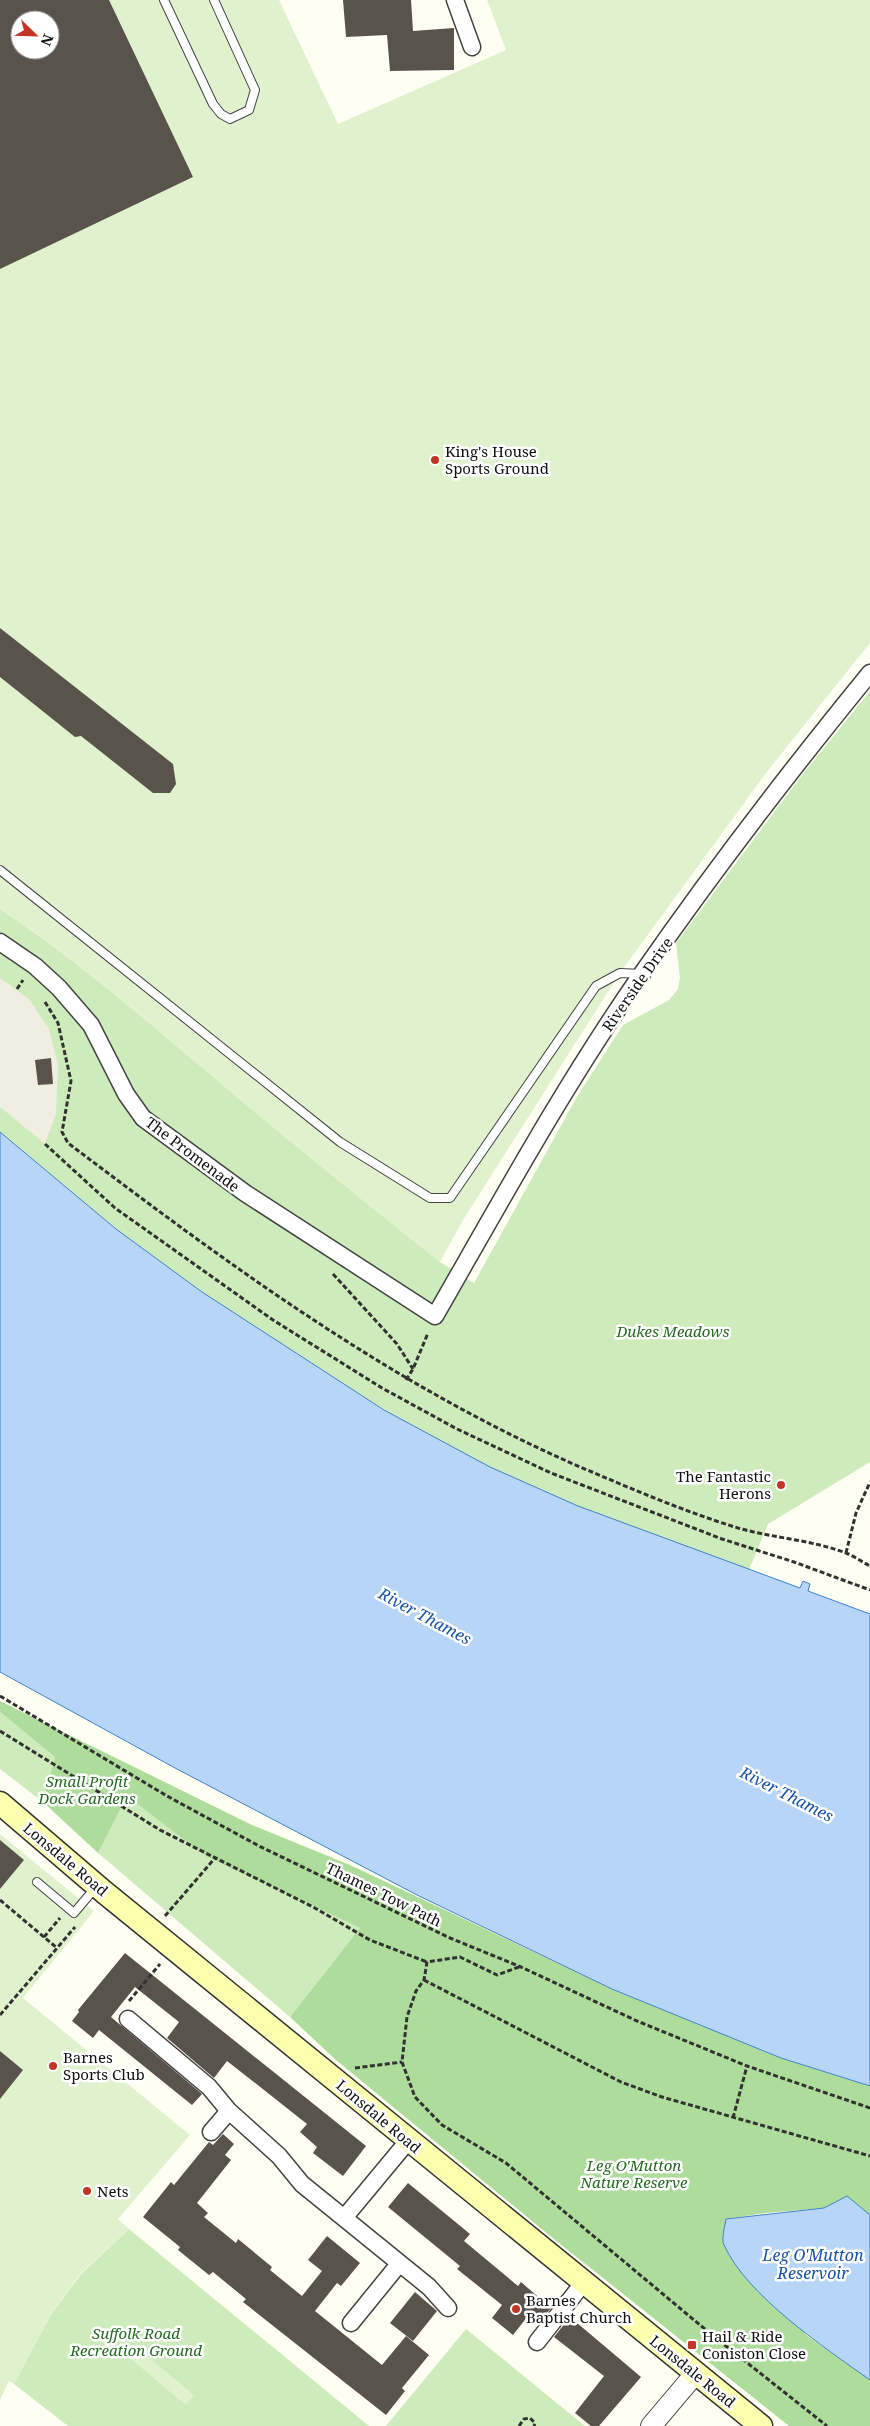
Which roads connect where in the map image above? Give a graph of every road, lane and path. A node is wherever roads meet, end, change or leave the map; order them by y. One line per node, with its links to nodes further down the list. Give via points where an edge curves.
1 (164, 0): 2 (lane, via 213,104 230,119 249,110 255,90)
2 (214, 0)
3 (455, 0): 4 (street)
4 (472, 47)
5 (870, 673): 8 (street, Riverside Drive, via 731,848)
6 (0, 870): 8 (lane, via 340,1142 430,1198 450,1198 596,986 620,973)
7 (0, 942): 14 (street, The Promenade, via 59,988 91,1025 126,1094 143,1118 244,1193)
8 (642, 974): 14 (street, Riverside Drive, via 523,1163)
9 (18, 975): 10 (path)
10 (31, 986)
11 (44, 1001): 16 (path, via 58,1023 71,1081 62,1132 68,1144 202,1244)
12 (45, 1144): 20 (path, via 123,1214 273,1320 382,1388 551,1473 722,1539)
13 (332, 1272): 15 (path, via 397,1344)
14 (434, 1316): 15 (path)
15 (413, 1369): 16 (path)
16 (406, 1380): 18 (path, via 591,1472 654,1497 738,1528)
17 (870, 1482): 18 (path, via 856,1513)
18 (846, 1553): 19 (path)
19 (870, 1566)
20 (870, 1590)
21 (0, 1696): 35 (path, Thames Tow Path, via 167,1796 259,1846 450,1938)
22 (0, 1731): 24 (path, via 160,1830)
23 (0, 1803): 26 (main road, Lonsdale Road)
24 (215, 1858): 30 (path); 34 (path, via 313,1907 370,1940)
25 (37, 1882): 26 (lane, via 74,1913)
26 (97, 1886): 30 (main road, Lonsdale Road)
27 (0, 1900): 31 (path)
28 (81, 1920): 32 (path)
29 (52, 1927): 31 (path)
30 (153, 1930): 33 (main road, Lonsdale Road)
31 (44, 1937): 32 (path)
32 (57, 1948): 37 (path)
33 (174, 1948): 38 (path, via 119,2012); 46 (main road, Lonsdale Road)
34 (427, 1962): 35 (path, via 460,1957 497,1975); 36 (path)
35 (519, 1966): 41 (path, Thames Tow Path, via 637,2021)
36 (424, 1980): 39 (path, via 416,1991 407,2017); 44 (path, via 621,2082)
37 (0, 2014)
38 (128, 2019): 43 (street, via 209,2087)
39 (402, 2062): 40 (path); 59 (path, via 415,2097 442,2125 506,2163)
40 (382, 2064)
41 (747, 2066): 42 (path, Thames Tow Path); 44 (path)
42 (870, 2108)
43 (229, 2111): 45 (street); 48 (street, via 280,2156 302,2184)
44 (733, 2118): 47 (path)
45 (211, 2132)
46 (408, 2141): 48 (street); 50 (main road, Lonsdale Road)
47 (870, 2156)
48 (344, 2218): 49 (street)
49 (399, 2264): 51 (street, via 429,2287); 52 (street)
50 (584, 2282): 53 (street); 54 (main road, Lonsdale Road)
51 (448, 2308)
52 (351, 2323)
53 (537, 2342)
54 (695, 2374): 57 (street); 58 (main road, Lonsdale Road)
55 (519, 2426): 56 (path, via 524,2419 530,2418)
56 (534, 2426)
57 (651, 2426)
58 (761, 2426)
59 (827, 2426)

